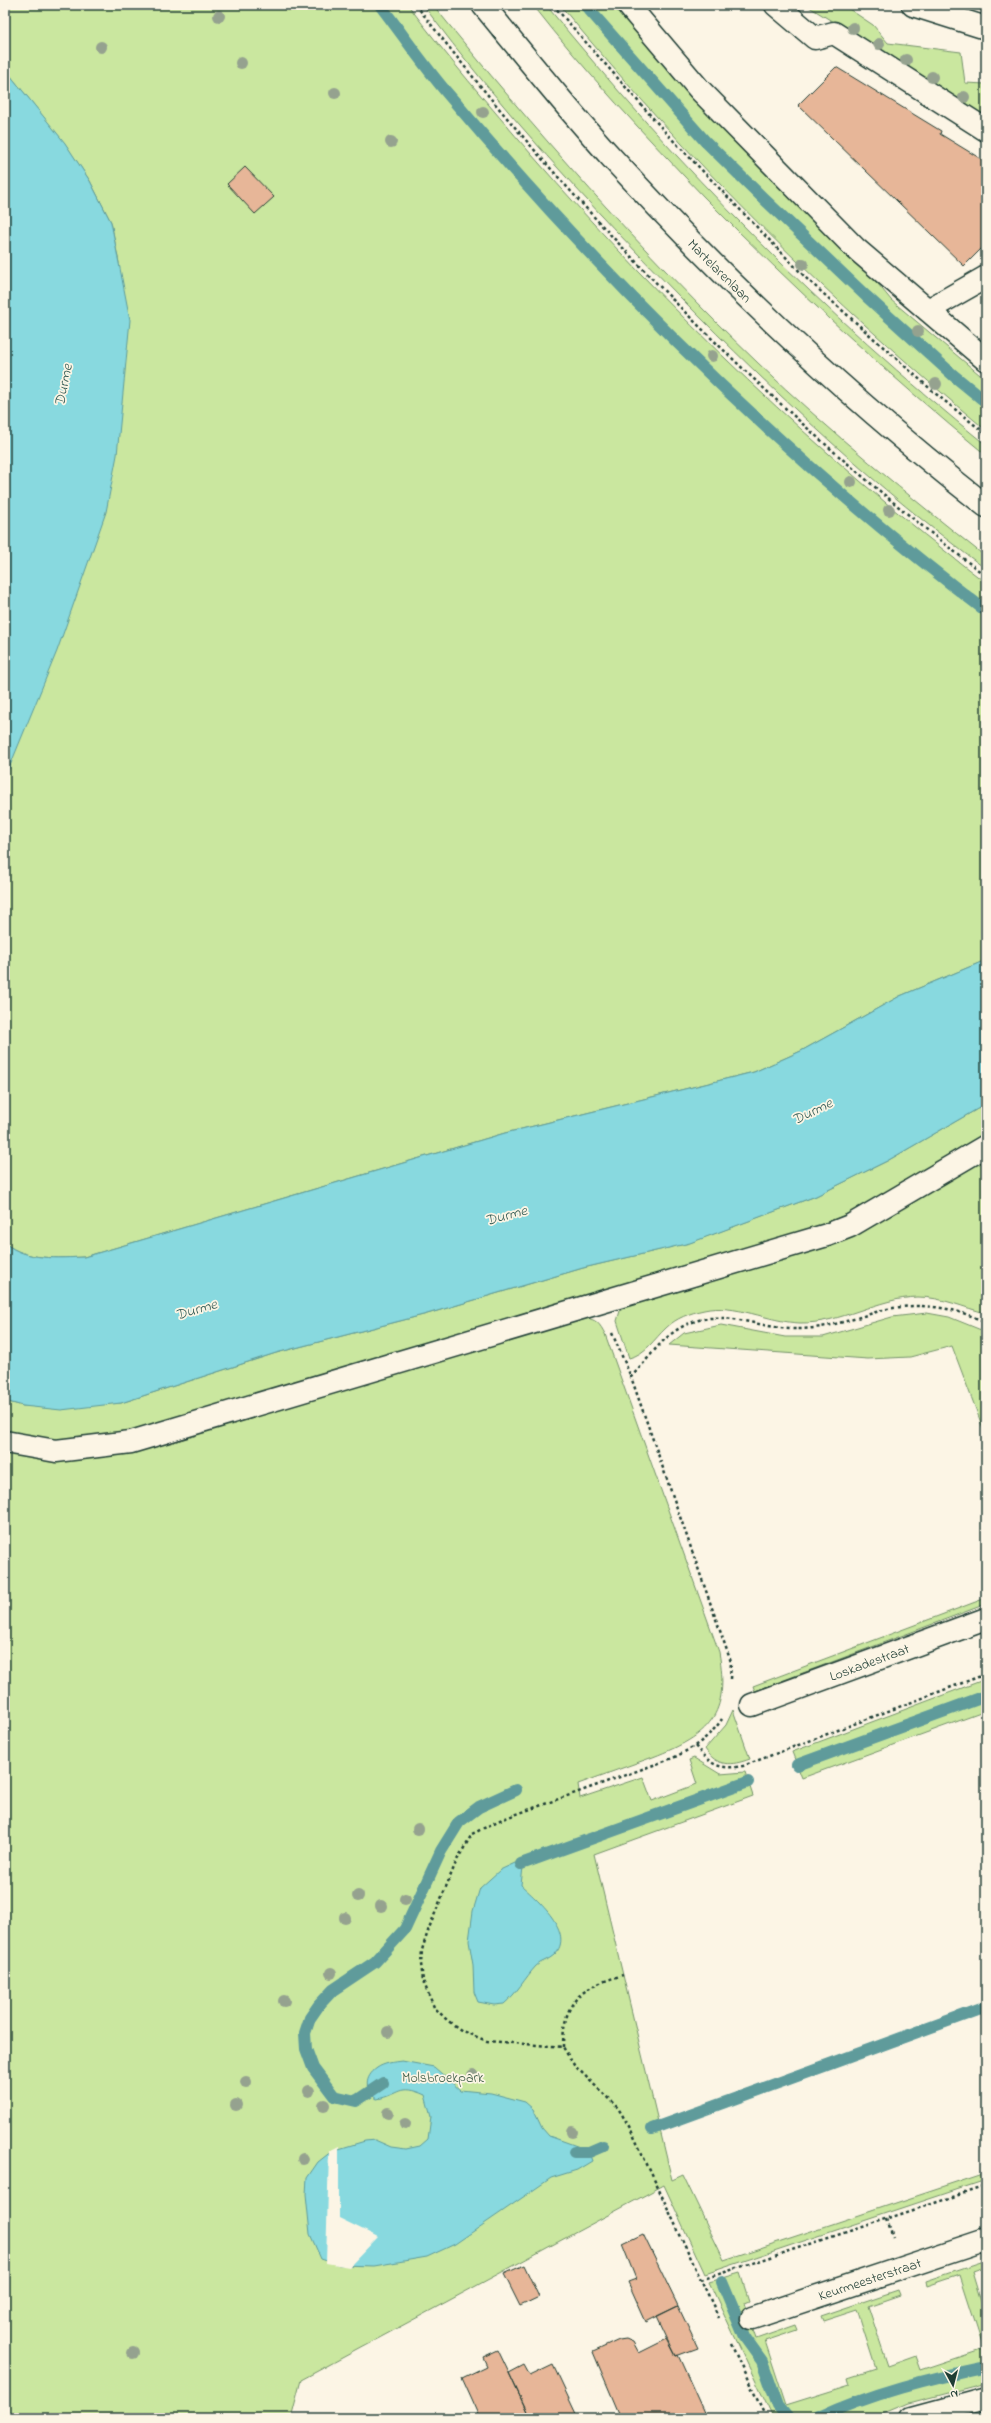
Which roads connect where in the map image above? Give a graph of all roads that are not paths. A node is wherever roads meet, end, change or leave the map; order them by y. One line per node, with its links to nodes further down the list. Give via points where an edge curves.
1 (483, 5): 10 (street, Martelarenlaan, via 611,158 770,320 850,393)
2 (628, 5): 8 (street, via 699,90 855,248)
3 (776, 5): 6 (street, via 815,38 834,34)
4 (913, 5): 5 (street)
5 (986, 28)
6 (986, 130)
7 (986, 277): 8 (street)
8 (928, 310): 9 (street)
9 (986, 360)
10 (986, 506)
11 (986, 1146): 12 (street, via 850,1226 827,1235 131,1442 56,1451)
12 (5, 1442)
13 (986, 1619): 14 (street, Loskadestraat)
14 (752, 1705)
15 (986, 2240): 16 (street, Keurmeesterstraat)
16 (752, 2318)
17 (986, 2398): 18 (street)
18 (912, 2418)

